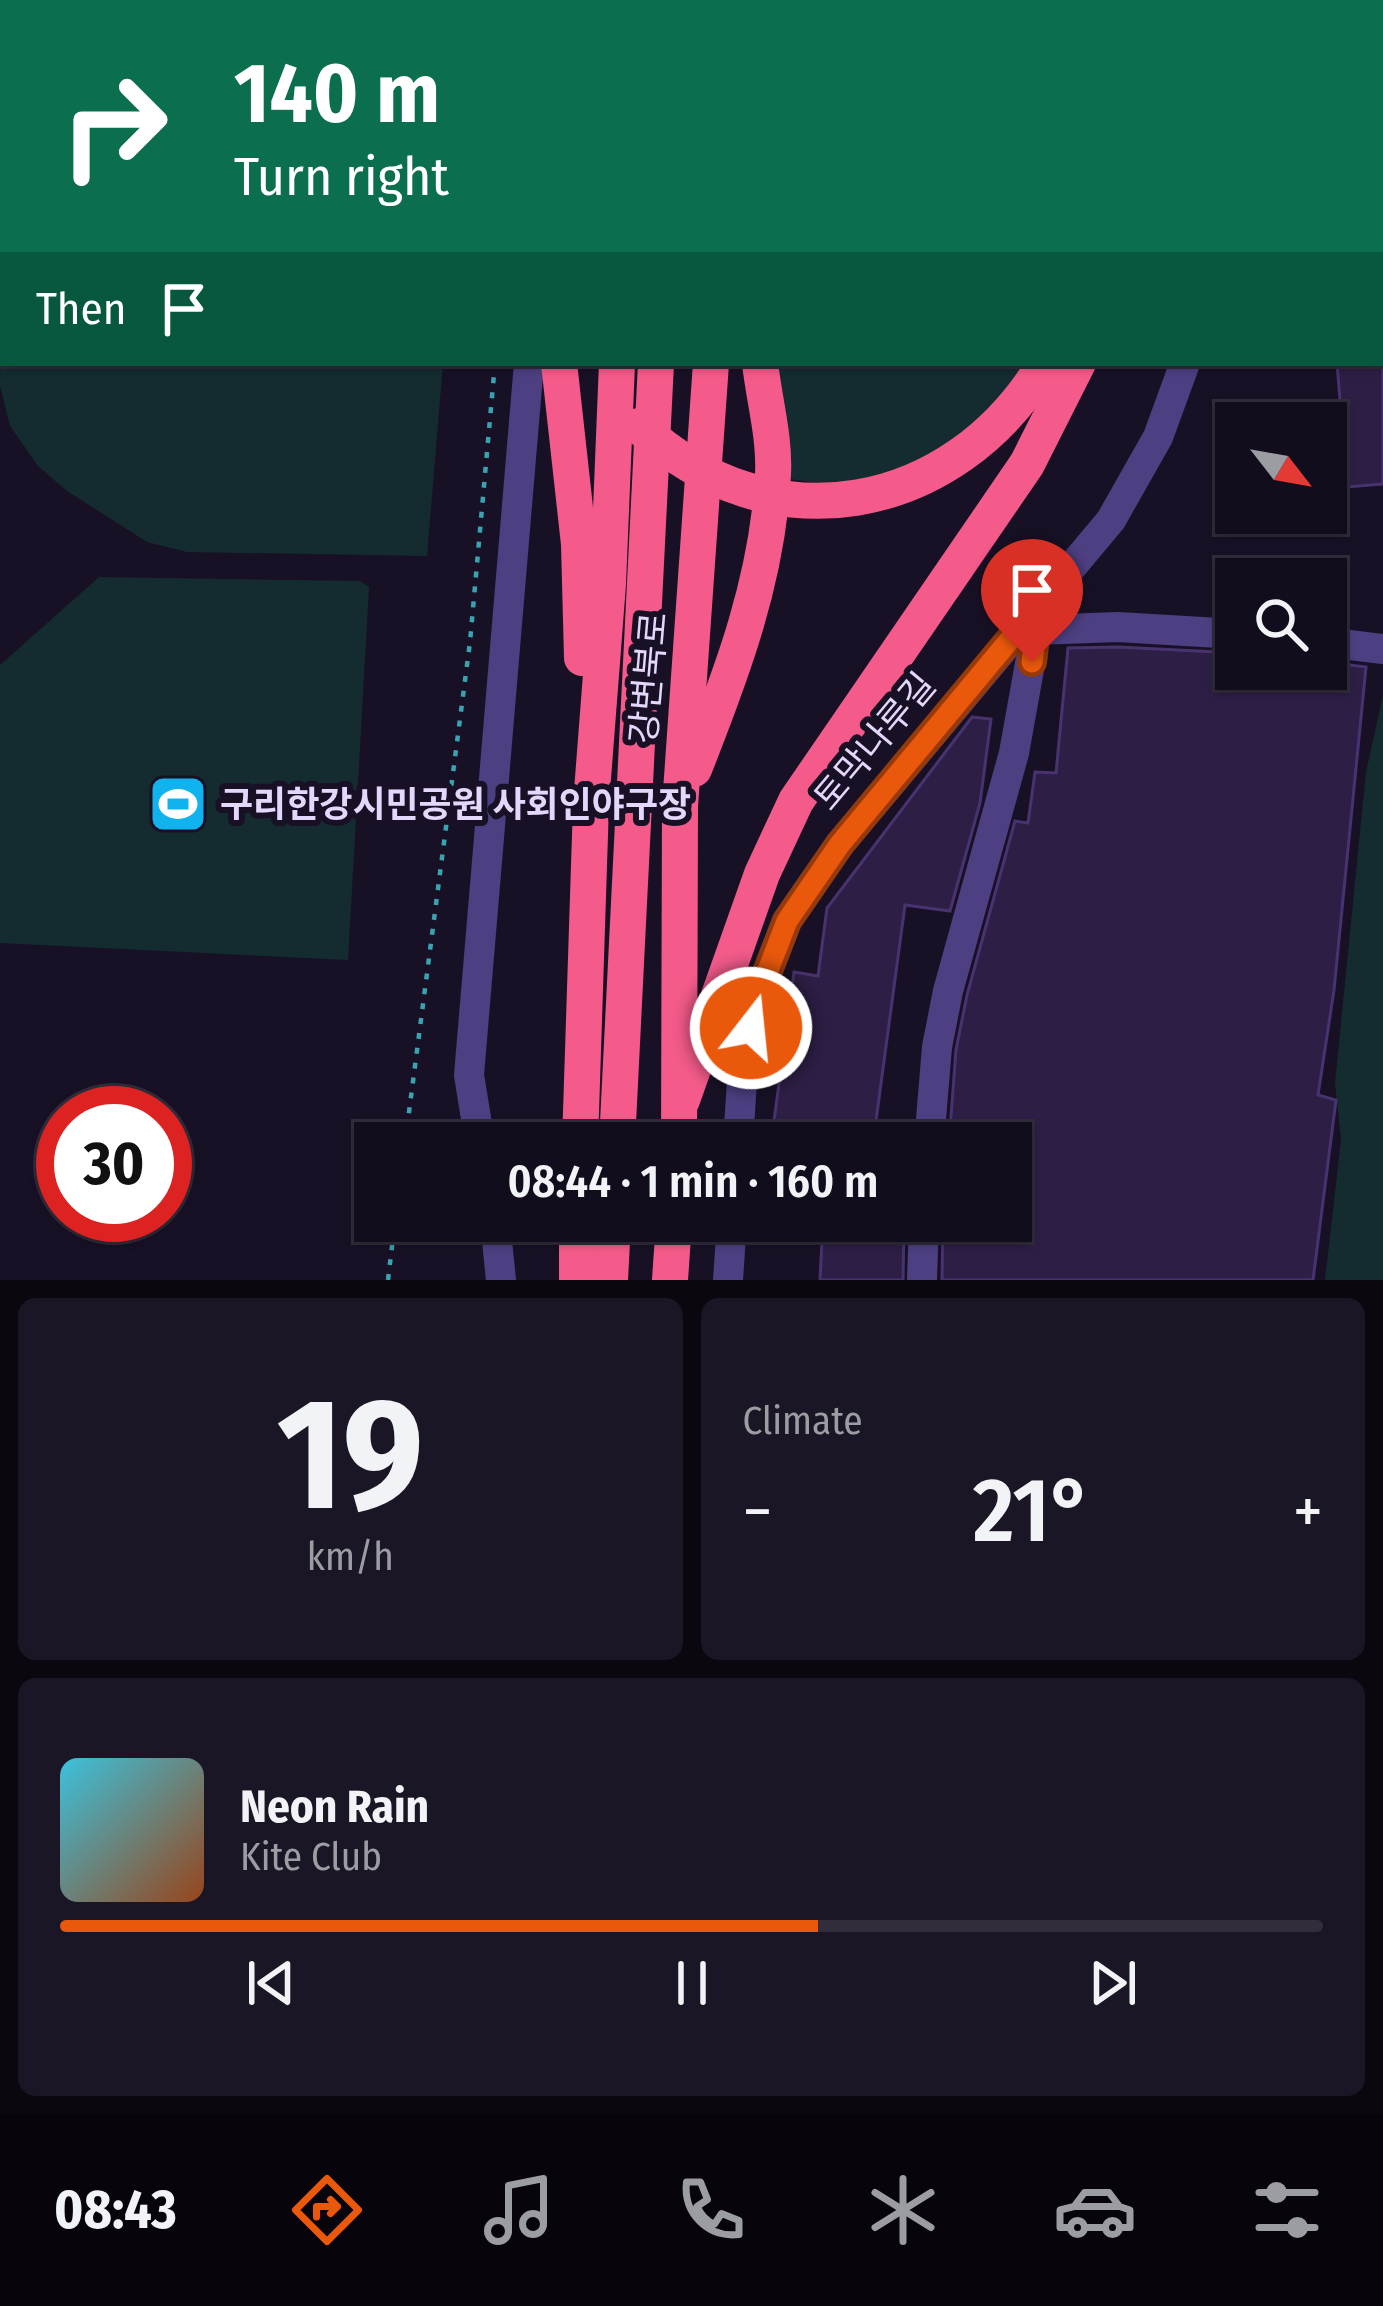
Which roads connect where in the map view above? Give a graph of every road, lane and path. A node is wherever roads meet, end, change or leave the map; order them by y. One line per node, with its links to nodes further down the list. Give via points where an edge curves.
1 (496, 366): 20 (path, via 470,642)
2 (529, 366): 21 (street, via 469,1076)
3 (559, 366): 17 (highway, via 579,544)
4 (599, 366): 9 (highway, via 640,428 685,465 763,497 815,502 912,484 1012,412)
5 (617, 366): 17 (highway)
6 (656, 366): 23 (highway, 강변북로)
7 (711, 366): 18 (highway, 강변북로)
8 (760, 366): 18 (highway, via 773,469 765,554 736,663)
9 (1044, 366)
10 (1076, 366): 19 (highway, via 1027,464 796,802 762,874)
11 (1184, 366): 12 (street, 토막나루길, via 1158,437 1111,520)
12 (1052, 589): 13 (street); 25 (street, 토막나루길, via 840,844 787,921 760,991)
13 (1036, 630): 14 (street); 26 (street, via 1014,753 948,991)
14 (1215, 633)
15 (1347, 645): 16 (street)
16 (1383, 649)
17 (591, 805): 22 (highway)
18 (680, 806): 19 (highway, 강변북로)
19 (682, 1100): 24 (highway, 강변북로)
20 (408, 1122)
21 (477, 1122)
22 (581, 1122)
23 (618, 1122)
24 (680, 1122)
25 (739, 1122)
26 (931, 1122)
27 (393, 1242): 34 (path)
28 (497, 1242): 35 (street)
29 (578, 1242): 36 (highway)
30 (613, 1242): 37 (highway)
31 (673, 1242): 38 (highway)
32 (731, 1242): 39 (street)
33 (924, 1242): 40 (street)
34 (388, 1280)
35 (501, 1280)
36 (577, 1280)
37 (610, 1280)
38 (670, 1280)
39 (728, 1280)
40 (922, 1280)

